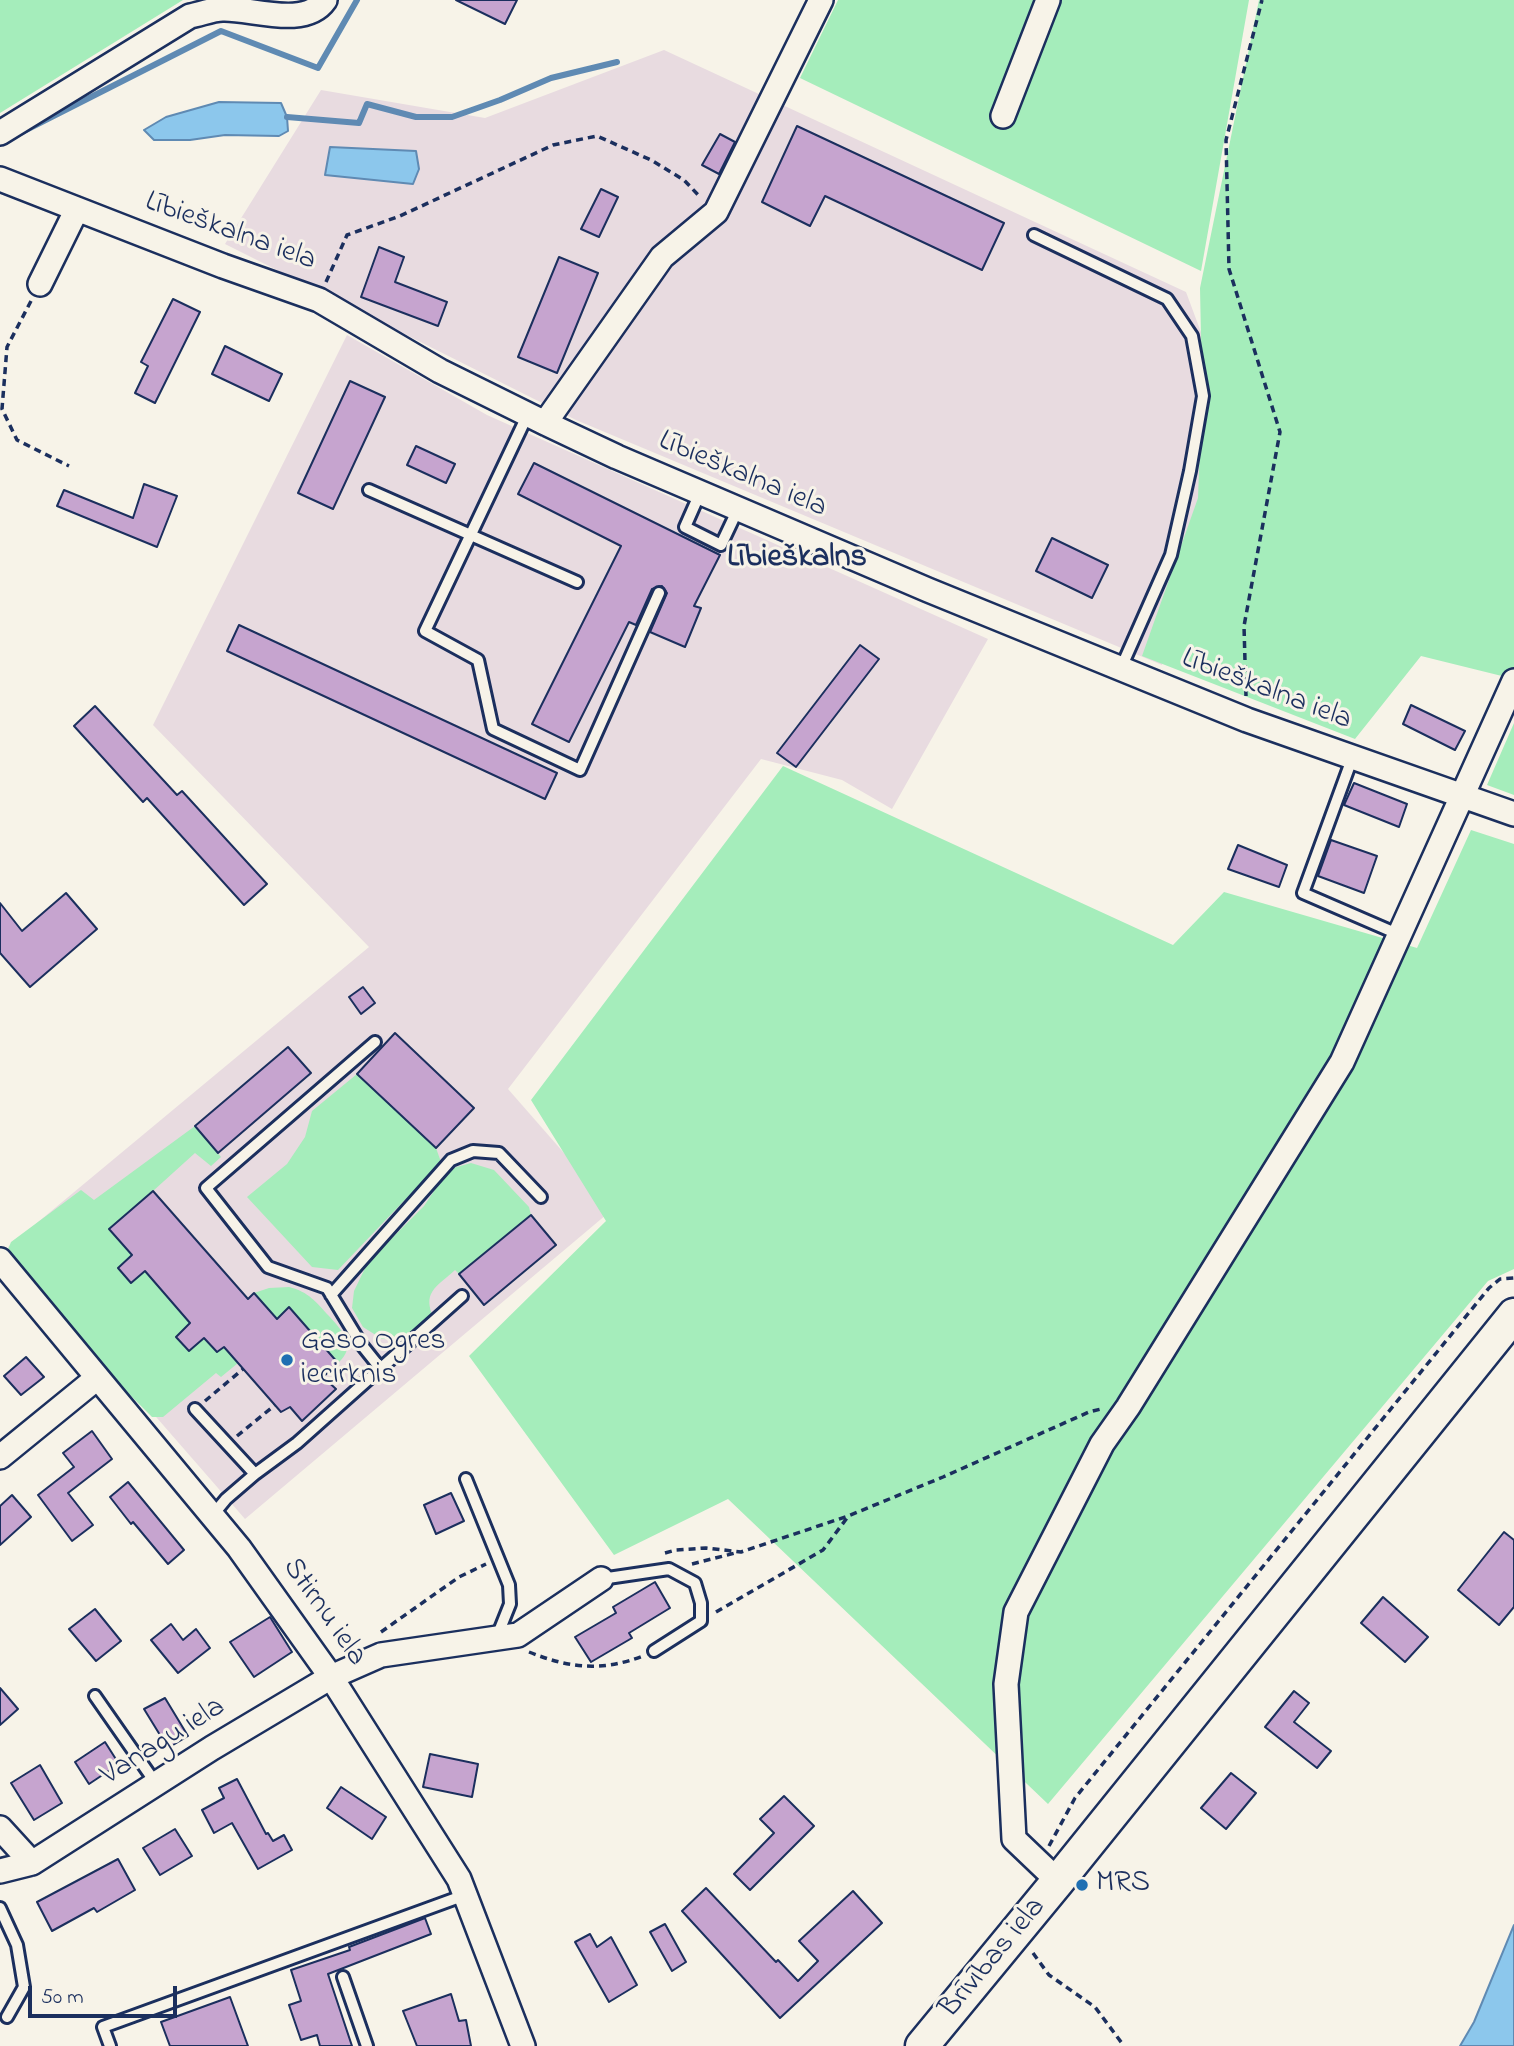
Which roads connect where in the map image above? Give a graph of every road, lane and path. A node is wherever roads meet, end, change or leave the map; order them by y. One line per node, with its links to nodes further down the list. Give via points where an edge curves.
1 (325, 0): 6 (street, via 301,14 222,9 190,16)
2 (821, 0): 9 (street)
3 (1048, 0): 5 (street)
4 (1262, 0): 23 (path, via 1226,140 1229,269 1280,432 1244,626)
5 (1003, 116)
6 (0, 133)
7 (0, 179): 8 (street, Lībieškalna iela)
8 (77, 209): 11 (street); 12 (street, Lībieškalna iela)
9 (716, 212): 12 (path, via 684,180 597,136 552,145 400,216 347,234); 13 (street, via 662,257)
10 (1034, 234): 21 (lane, via 1167,299 1192,337 1203,396 1190,471 1171,555)
11 (40, 284): 14 (path, via 7,347 2,409 17,440)
12 (318, 300): 13 (street, Lībieškalna iela, via 440,371)
13 (537, 419): 16 (street, Lībieškalna iela); 18 (lane)
14 (69, 466)
15 (369, 490): 18 (lane)
16 (700, 493): 17 (street, Lībieškalna iela); 17 (lane, via 685,527 721,544)
17 (738, 509): 21 (street, Lībieškalna iela)
18 (471, 535): 19 (lane); 20 (lane, via 425,631 478,660 493,729 580,770)
19 (576, 582)
20 (659, 593)
21 (1121, 668): 23 (street, Lībieškalna iela)
22 (1514, 681): 25 (street)
23 (1247, 720): 24 (street, Lībieškalna iela)
24 (1352, 758): 25 (street, Lībieškalna iela); 27 (lane, via 1303,893)
25 (1463, 796): 26 (street, Lībieškalna iela); 27 (street)
26 (1514, 814)
27 (1401, 935): 39 (street, via 1342,1062)
28 (375, 1042): 32 (lane, via 205,1188 268,1267 327,1288)
29 (541, 1197): 32 (lane, via 499,1153 473,1151 451,1160)
30 (0, 1261): 37 (street, Stirnu iela)
31 (1514, 1278): 62 (path, via 1500,1279 1489,1288 1074,1798)
32 (331, 1295): 36 (lane)
33 (463, 1296): 36 (lane)
34 (1514, 1315): 62 (main road, Brīvības iela)
35 (243, 1369): 40 (path)
36 (381, 1369): 43 (lane)
37 (97, 1378): 42 (street); 45 (street, Stirnu iela)
38 (275, 1405): 41 (path)
39 (1128, 1407): 46 (path, via 1088,1412); 62 (street, via 1102,1444 1016,1612 1006,1684 1014,1839)
40 (195, 1409): 41 (lane)
41 (227, 1444): 43 (lane)
42 (0, 1457)
43 (255, 1474): 45 (lane)
44 (466, 1479): 49 (lane)
45 (212, 1516): 56 (street, Stirnu iela)
46 (848, 1516): 47 (path); 52 (path, via 823,1550)
47 (741, 1552): 48 (path, via 706,1548); 50 (path)
48 (654, 1556)
49 (498, 1558): 53 (lane, via 509,1586 510,1604); 55 (path, via 459,1577 376,1636)
50 (669, 1569): 51 (lane); 52 (lane, via 695,1583)
51 (601, 1579): 53 (street, Vanagu iela, via 518,1635)
52 (701, 1621): 54 (lane)
53 (496, 1639): 54 (path, via 552,1661 596,1668); 55 (street, Vanagu iela, via 382,1655)
54 (654, 1651)
55 (362, 1663): 56 (street, Vanagu iela)
56 (331, 1677): 58 (street, Vanagu iela); 63 (street, Stirnu iela)
57 (95, 1696): 58 (lane)
58 (157, 1785): 60 (street, Vanagu iela)
59 (0, 1828): 60 (street)
60 (32, 1863): 61 (street, Vanagu iela)
61 (0, 1871)
62 (1054, 1873): 65 (main road, Brīvības iela)
63 (465, 1895): 68 (lane, via 103,2027); 70 (street, Stirnu iela)
64 (0, 1908): 67 (lane, via 17,1945 24,1987)
65 (1017, 1931): 71 (main road, Brīvības iela); 72 (path, via 1049,1975 1095,2007)
66 (344, 1977): 69 (lane)
67 (7, 2017)
68 (110, 2046)
69 (367, 2046)
70 (523, 2046)
71 (922, 2046)
72 (1124, 2046)

